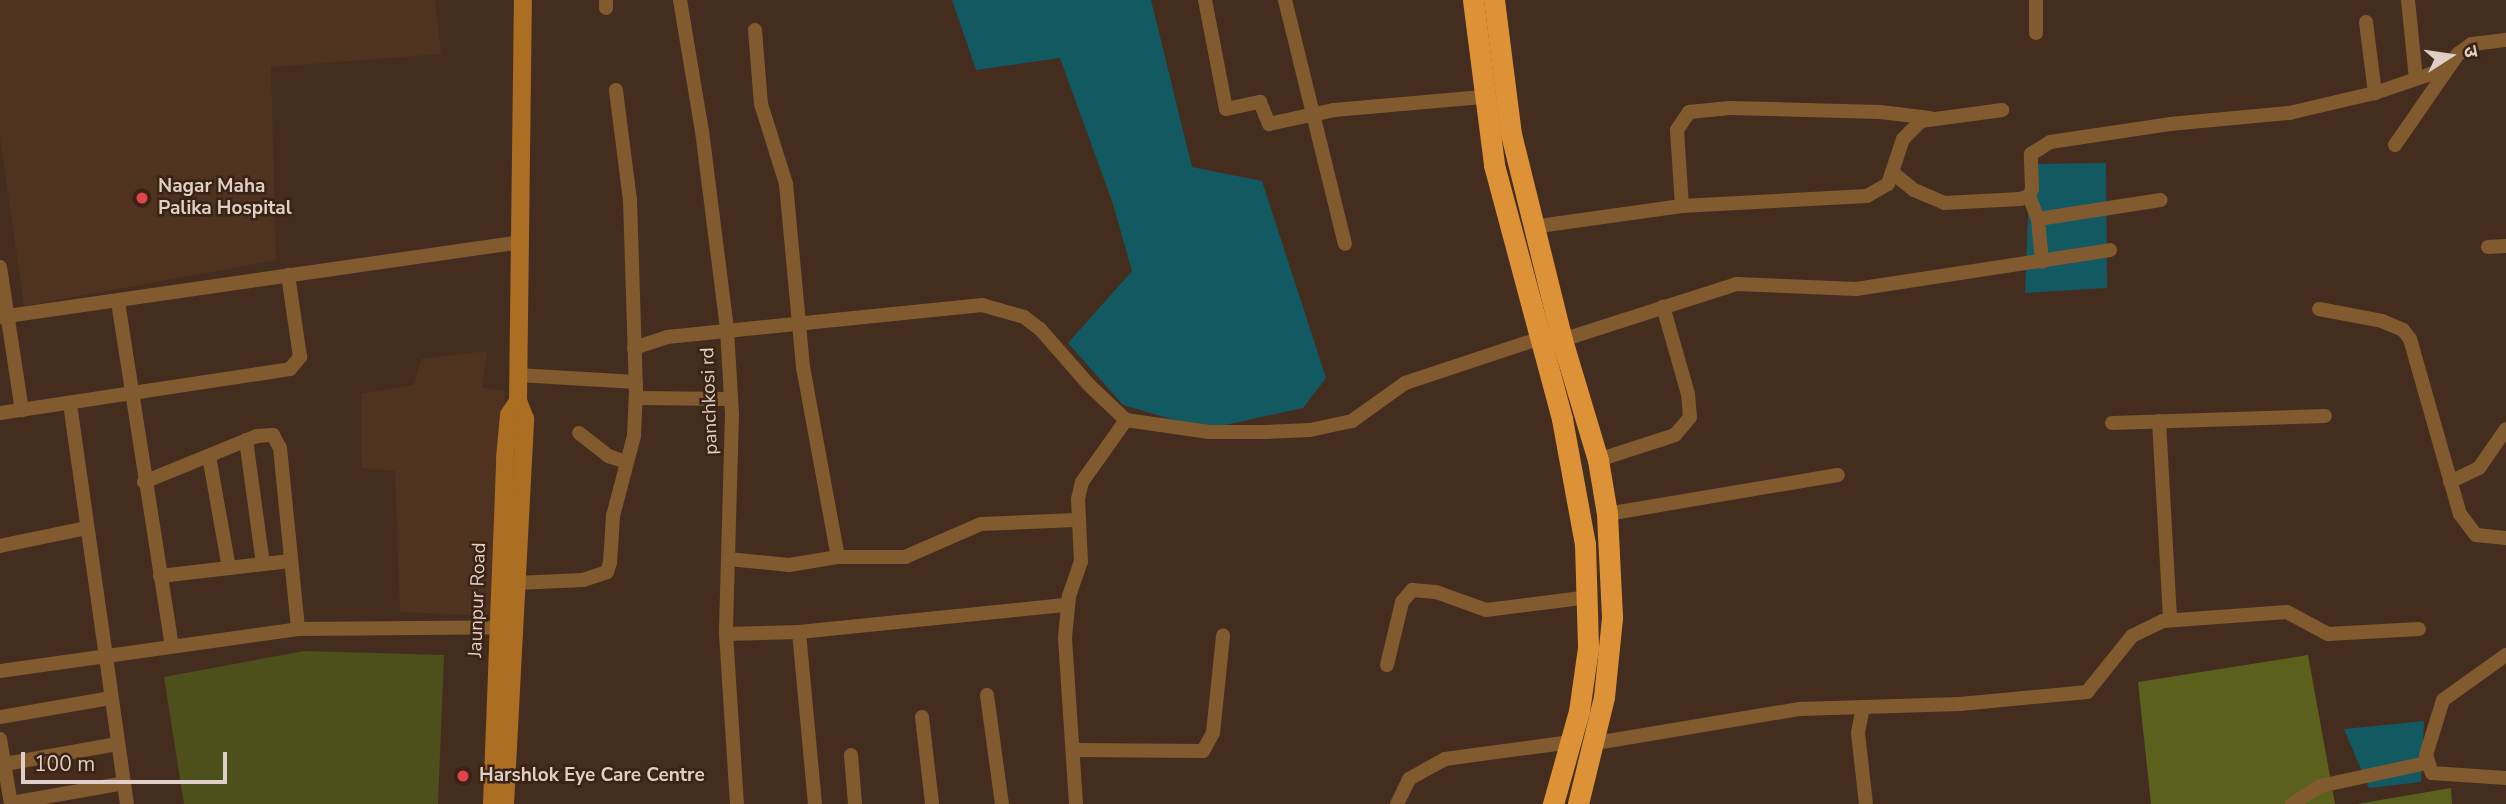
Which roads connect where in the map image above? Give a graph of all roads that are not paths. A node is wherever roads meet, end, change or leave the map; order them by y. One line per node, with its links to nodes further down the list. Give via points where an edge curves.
1 (523, 0): 28 (street, Jaunpur Road)
2 (680, 0): 41 (street, panchkosi rd)
3 (1205, 0): 19 (street, via 1226,109 1260,102 1269,124)
4 (1285, 0): 19 (street)
5 (1473, 0): 17 (highway)
6 (1494, 0): 27 (highway, via 1508,121)
7 (2036, 0): 11 (street)
8 (2408, 0): 14 (street)
9 (2365, 22): 16 (street)
10 (755, 30): 40 (street, via 761,104 786,184)
11 (2036, 33)
12 (2506, 40): 13 (street, via 2472,44)
13 (2448, 68): 14 (street); 21 (street)
14 (2416, 79): 16 (street)
15 (616, 90): 44 (street, via 630,200)
16 (2375, 93): 23 (street, via 2289,114 2170,124 2050,142 2031,154)
17 (1482, 97): 19 (street); 42 (highway, via 1494,165)
18 (2002, 110): 20 (street)
19 (1312, 113): 29 (street)
20 (1930, 118): 22 (street, via 1910,128); 25 (street, via 1730,108 1689,112 1680,119 1677,130)
21 (2395, 145)
22 (1894, 173): 23 (street, via 1914,190 1944,203); 25 (street, via 1878,191 1854,199)
23 (2029, 197): 26 (street)
24 (2161, 200): 26 (street)
25 (1682, 205): 27 (street)
26 (2038, 219): 33 (street)
27 (1532, 228): 43 (highway)
28 (521, 242): 35 (street); 45 (street, Jaunpur Road)
29 (1345, 244)
30 (2506, 246): 31 (street)
31 (2488, 247)
32 (2110, 250): 33 (street)
33 (2042, 262): 37 (street, via 1856,289 1736,284)
34 (0, 267): 39 (street)
35 (288, 275): 36 (street); 47 (street, via 300,349 297,364)
36 (118, 302): 39 (street); 47 (street)
37 (1664, 306): 43 (street); 62 (street, via 1690,417 1685,428 1662,441)
38 (2319, 309): 66 (street, via 2382,321 2403,330 2410,339)
39 (3, 316): 52 (street)
40 (800, 327): 41 (street); 55 (street, via 901,311 982,305 1006,310 1040,329 1089,386); 72 (street, via 814,436)
41 (727, 330): 44 (street, via 667,337); 49 (street, panchkosi rd)
42 (1538, 339): 55 (street, via 1405,383 1352,421 1328,427 1209,432); 79 (highway, via 1578,489)
43 (1562, 340): 62 (highway)
44 (634, 348): 46 (street)
45 (518, 375): 46 (street); 50 (street, Jaunpur Road)
46 (636, 382): 48 (street)
47 (129, 395): 51 (street); 65 (street)
48 (636, 398): 49 (street); 63 (street, via 634,436)
49 (731, 399): 73 (street, panchkosi rd)
50 (518, 401): 78 (street, Jaunpur Road, via 524,419); 82 (street, Jaunpur Road, via 509,415 507,437)
51 (70, 404): 52 (street); 69 (street)
52 (22, 410): 53 (street)
53 (0, 413)
54 (2325, 416): 56 (street)
55 (1126, 419): 68 (street, via 1082,482)
56 (2159, 421): 57 (street); 81 (street)
57 (2112, 423)
58 (2506, 429): 66 (street, via 2479,468)
59 (579, 433): 63 (street, via 608,456)
60 (246, 440): 61 (street); 74 (street, via 266,434 278,440); 75 (street)
61 (209, 456): 65 (street); 76 (street)
62 (1598, 460): 67 (highway)
63 (626, 462): 78 (street, via 607,572 583,580)
64 (1838, 475): 67 (street)
65 (144, 482): 77 (street)
66 (2450, 482): 70 (street, via 2468,528 2487,538)
67 (1607, 514): 100 (highway, via 1612,618)
68 (1076, 520): 72 (street, via 981,524 919,554); 80 (street, via 1081,562)
69 (87, 527): 71 (street); 89 (street)
70 (2506, 538)
71 (0, 546)
72 (838, 557): 73 (street, via 789,565)
73 (728, 559): 86 (street, panchkosi rd)
74 (290, 561): 75 (street); 83 (street)
75 (263, 564): 76 (street)
76 (229, 568): 77 (street)
77 (160, 576): 88 (street)
78 (516, 583): 82 (street, Jaunpur Road)
79 (1589, 597): 91 (street, via 1486,610 1436,592 1412,590 1402,602); 99 (highway, via 1588,648)
80 (1068, 605): 85 (street); 102 (street, via 1065,637)
81 (2170, 620): 84 (street, via 2287,612 2328,634); 95 (street, via 2152,623 2133,636 2087,692)
82 (506, 627): 83 (street); 110 (street, Jaunpur Road); 111 (street, Jaunpur Road)
83 (298, 629): 88 (street)
84 (2418, 629)
85 (799, 632): 86 (street); 113 (street)
86 (726, 634): 112 (street, panchkosi rd)
87 (1223, 636): 102 (street, via 1216,717 1210,744 1203,751)
88 (172, 646): 89 (street)
89 (105, 654): 92 (street); 94 (street)
90 (2506, 655): 104 (street, via 2443,700 2428,738)
91 (1387, 665)
92 (0, 671)
93 (986, 695): 116 (street)
94 (111, 698): 96 (street); 101 (street)
95 (1863, 707): 100 (street, via 1800,709); 121 (street, via 1858,733)
96 (0, 717)
97 (922, 717): 115 (street)
98 (0, 738): 105 (street)
99 (1572, 742): 118 (street, via 1445,759 1409,779); 119 (highway)
100 (1596, 743): 120 (highway)
101 (117, 744): 105 (street); 107 (street)
102 (1076, 751): 117 (street)
103 (851, 755): 114 (street)
104 (2426, 763): 106 (street, via 2432,773 2442,775); 122 (street, via 2320,786)
105 (5, 764): 108 (street)
106 (2506, 778)
107 (124, 783): 108 (street); 109 (street)
108 (11, 803)
109 (127, 804)
110 (492, 804)
111 (505, 804)
112 (737, 804)
113 (815, 804)
114 (855, 804)
115 (932, 804)
116 (1002, 804)
117 (1076, 804)
118 (1397, 804)
119 (1553, 804)
120 (1578, 804)
121 (1866, 804)
122 (2292, 804)

